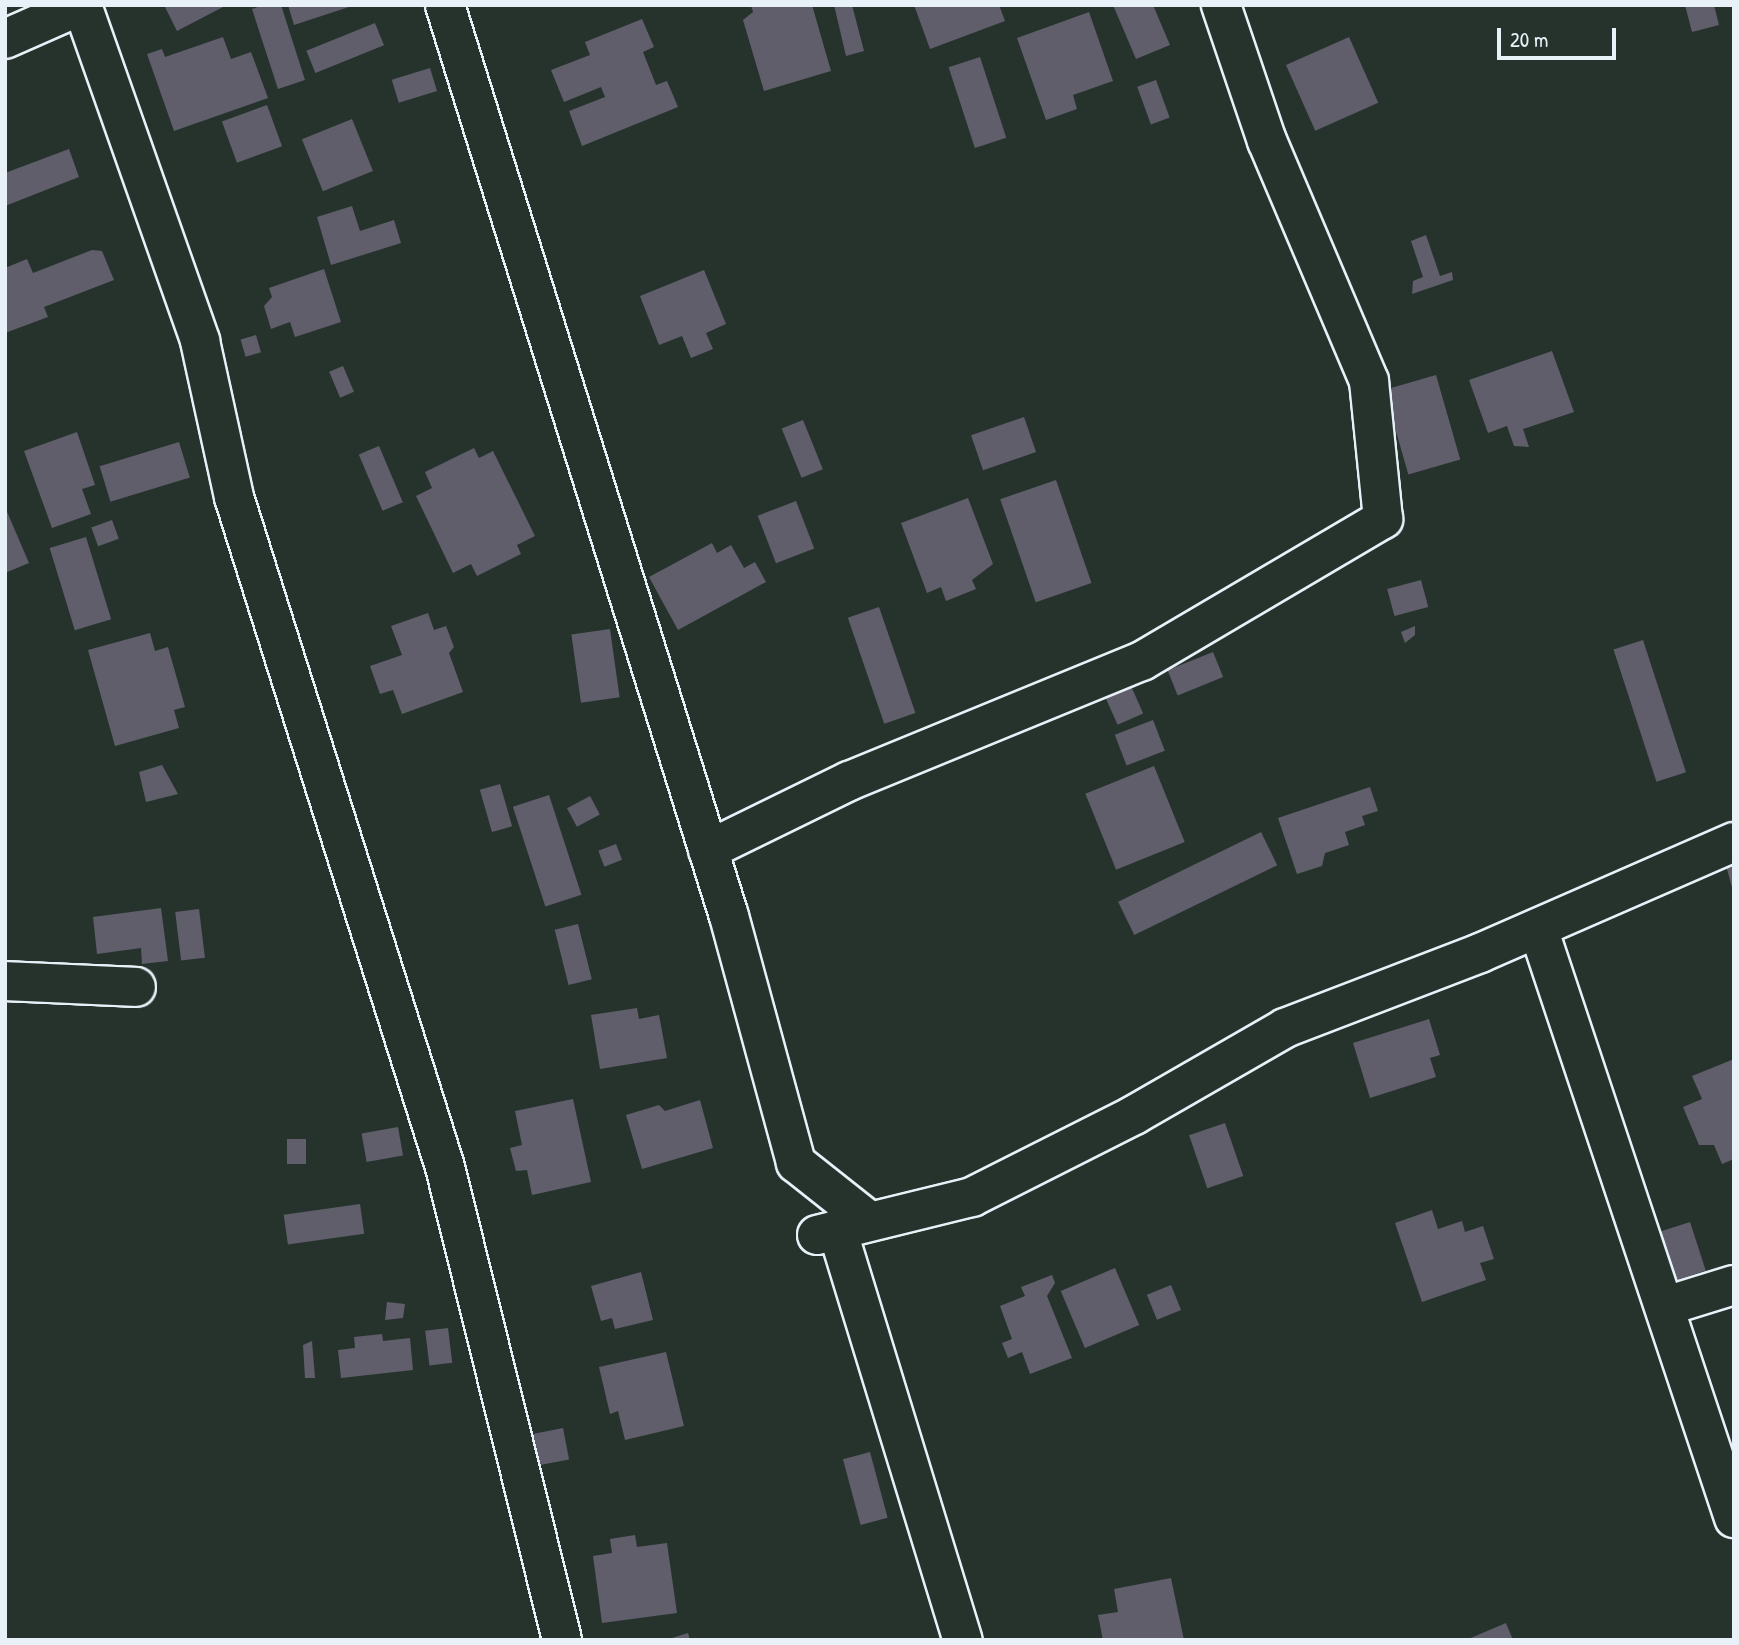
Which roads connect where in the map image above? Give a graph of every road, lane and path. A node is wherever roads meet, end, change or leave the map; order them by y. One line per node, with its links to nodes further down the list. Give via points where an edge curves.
1 (82, 5): 4 (street); 14 (street, via 200,341 234,497 445,1167)
2 (445, 5): 6 (street)
3 (1220, 5): 6 (street, via 1267,141 1369,381 1383,519 1142,661 849,781)
4 (5, 39)
5 (1734, 842): 7 (street)
6 (708, 850): 10 (street, via 796,1163)
7 (1538, 928): 10 (street, via 1285,1028 1134,1115 972,1197); 12 (street)
8 (5, 981): 9 (street)
9 (136, 987)
10 (841, 1228): 15 (street)
11 (1734, 1285): 12 (street)
12 (1666, 1306): 13 (street)
13 (1734, 1518)
14 (562, 1640)
15 (963, 1640)

